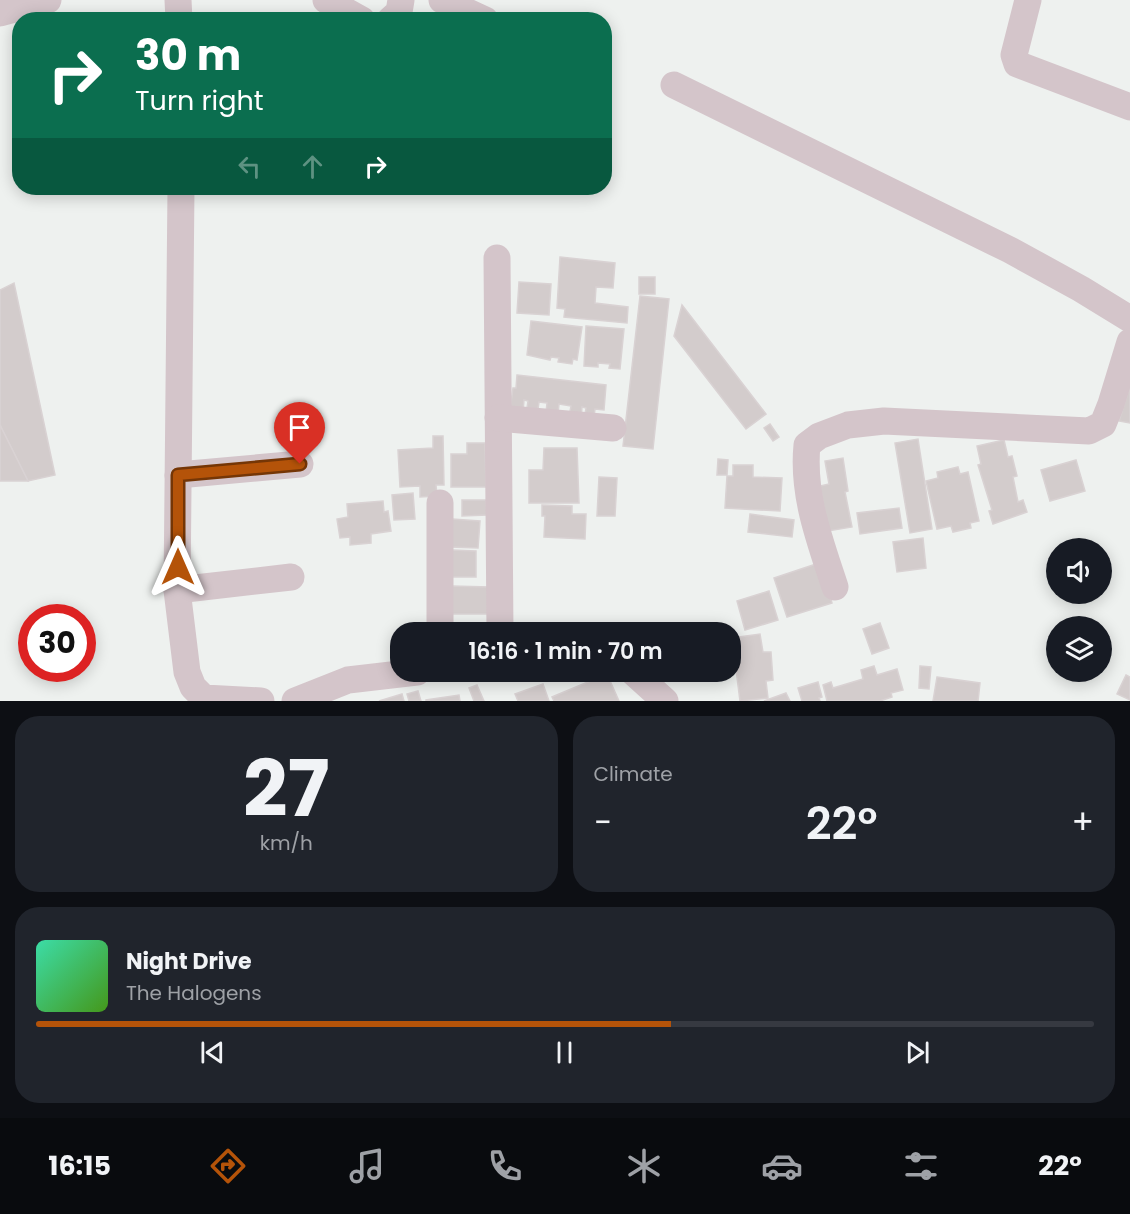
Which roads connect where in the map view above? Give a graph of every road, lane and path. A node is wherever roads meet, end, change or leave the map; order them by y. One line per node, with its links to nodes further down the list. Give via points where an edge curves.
1 (48, 0): 7 (street)
2 (326, 0): 5 (street)
3 (442, 0): 6 (street)
4 (1028, 0): 9 (street, via 1014,55 1017,64)
5 (348, 12)
6 (468, 12)
7 (0, 13)
8 (674, 85): 12 (street, via 1010,250)
9 (1130, 107)
10 (181, 195): 17 (street)
11 (497, 258): 14 (street)
12 (1130, 319)
13 (1130, 342): 20 (street, via 1103,424 1089,431 884,421 848,425 807,445 805,470 813,519)
14 (498, 418): 15 (street); 23 (street)
15 (613, 428)
16 (300, 464): 17 (street)
17 (178, 475): 21 (street)
18 (440, 503): 22 (street)
19 (291, 577): 21 (street)
20 (835, 587)
21 (177, 590): 26 (street, via 187,672)
22 (440, 622)
23 (500, 622)
24 (390, 675): 28 (street, via 348,680)
25 (644, 682): 29 (street)
26 (201, 699): 27 (street)
27 (261, 701)
28 (295, 701)
29 (665, 701)

